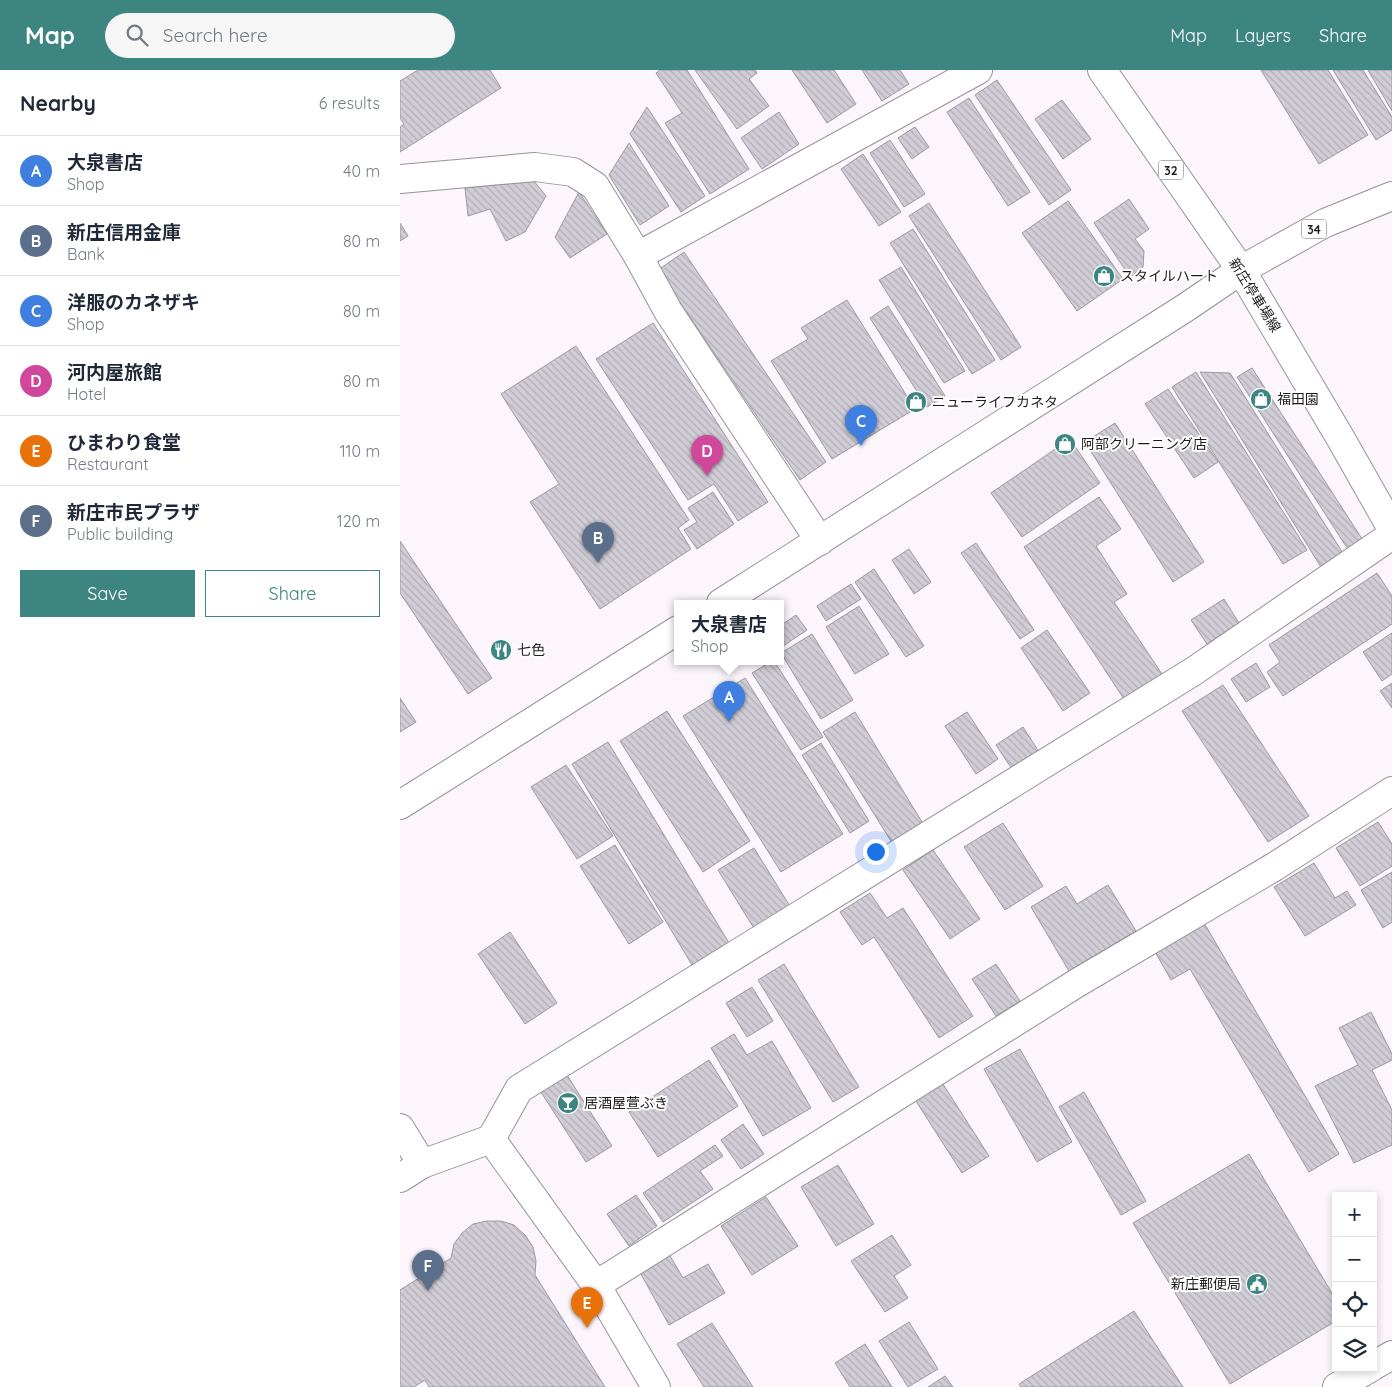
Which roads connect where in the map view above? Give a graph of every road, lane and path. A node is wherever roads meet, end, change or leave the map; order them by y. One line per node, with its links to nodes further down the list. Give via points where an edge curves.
1 (978, 70): 5 (street)
2 (1102, 70): 6 (street, 新庄停車場線 / 32)
3 (400, 179): 5 (street, via 535,168 573,172 595,186)
4 (1392, 196): 6 (street, 34, via 1325,222)
5 (638, 256): 9 (street, via 668,310)
6 (1241, 270): 7 (street, 新庄停車場線 / 32); 9 (street)
7 (1392, 529)
8 (1392, 535): 15 (street, via 1194,671 519,1089)
9 (820, 541): 10 (street)
10 (726, 600)
11 (674, 633): 13 (street)
12 (1392, 791): 17 (street, via 1274,867 1077,983)
13 (400, 805)
14 (400, 1128): 16 (street)
15 (491, 1139): 16 (street); 17 (street)
16 (411, 1171)
17 (596, 1285): 21 (street)
18 (1392, 1355): 19 (street)
19 (1377, 1364)
20 (1363, 1372): 22 (street)
21 (656, 1387)
22 (1337, 1387)

